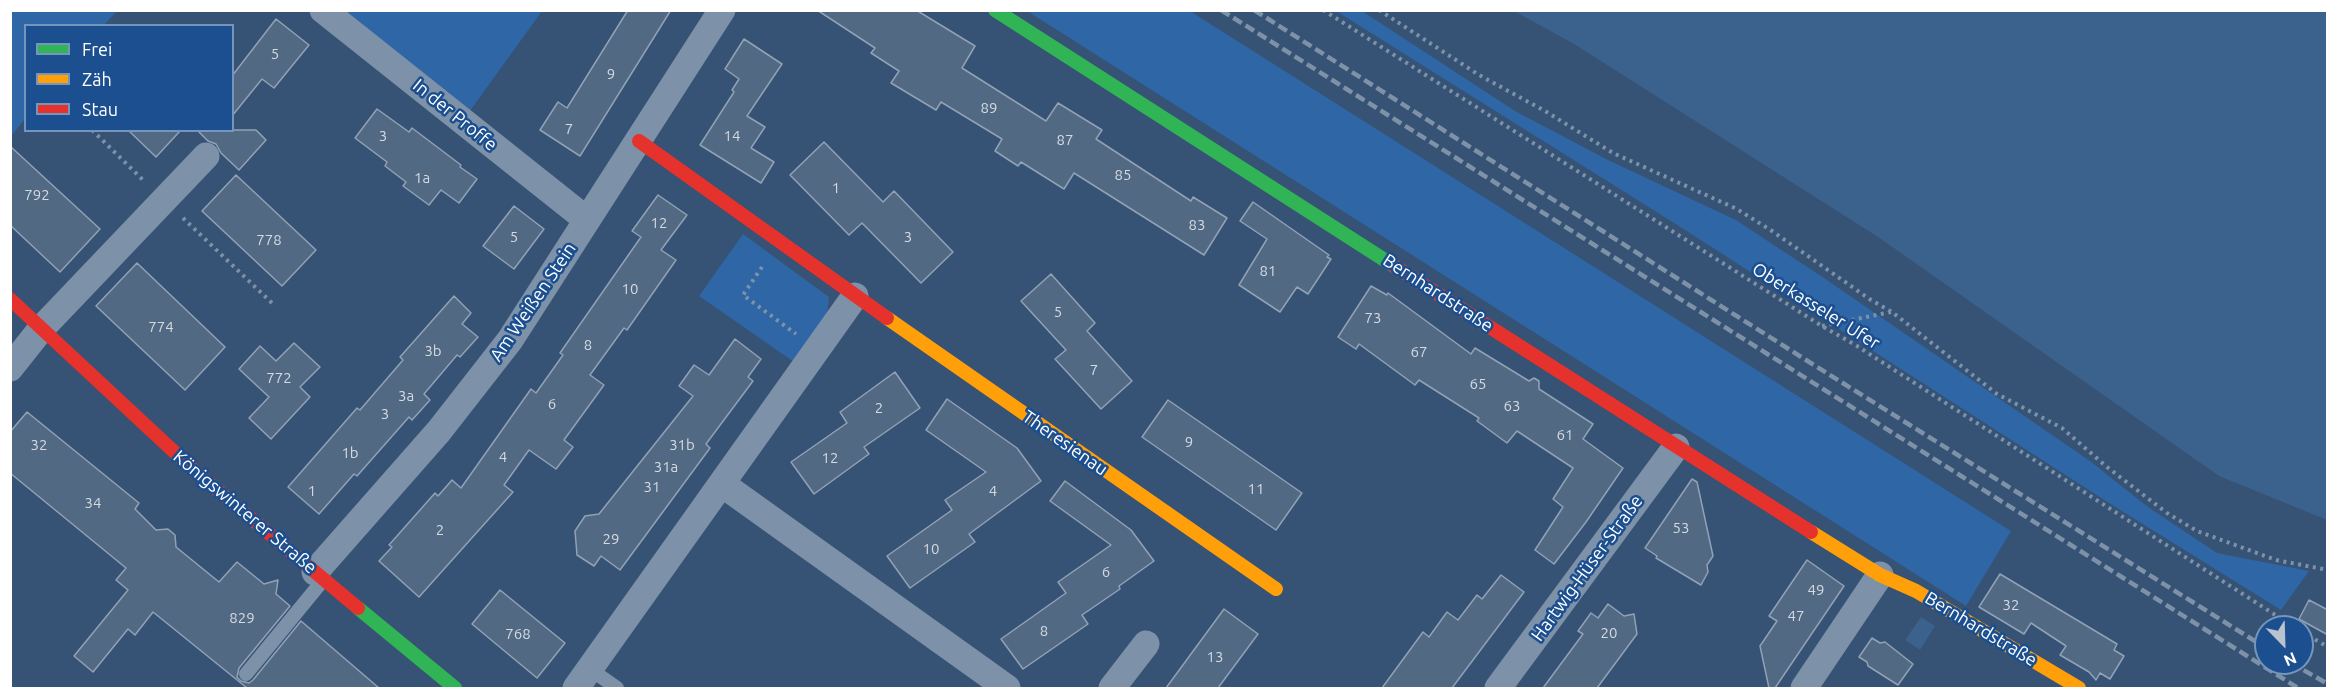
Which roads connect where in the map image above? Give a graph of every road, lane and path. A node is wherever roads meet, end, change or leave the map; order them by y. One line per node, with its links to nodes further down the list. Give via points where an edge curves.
1 (323, 10): 8 (street, In der Proffe)
2 (722, 10): 6 (street, Am Weißen Stein)
3 (995, 10): 17 (street, Bernhardstraße)
4 (1323, 10): 13 (path, Oberkasseler Ufer)
5 (1378, 10): 12 (path, via 1479,75 1613,153 1737,209)
6 (639, 141): 8 (street, Am Weißen Stein); 9 (street, Theresienau)
7 (206, 156): 14 (street)
8 (587, 220): 20 (street, Am Weißen Stein, via 510,340)
9 (780, 242): 10 (street, Theresienau); 15 (path, via 743,295)
10 (855, 296): 15 (street); 22 (street, Theresienau)
11 (10, 299): 14 (street, Königswinterer Straße)
12 (1892, 312): 13 (path); 19 (path, via 1997,394 2062,428 2167,513 2197,531 2276,560)
13 (1822, 326): 23 (path, Oberkasseler Ufer)
14 (41, 329): 16 (street); 20 (street, Königswinterer Straße, via 198,474)
15 (817, 349): 18 (street)
16 (10, 368)
17 (1676, 447): 21 (street, Bernhardstraße); 33 (street, Hartwig-Hüser-Straße)
18 (722, 484): 28 (street); 31 (street)
19 (2328, 570)
20 (320, 575): 27 (lane); 29 (street, Königswinterer Straße)
21 (1880, 575): 34 (street); 35 (street, Bernhardstraße, via 1916,591)
22 (1276, 589)
23 (2275, 615)
24 (2314, 639): 26 (path)
25 (1146, 644): 32 (street)
26 (2328, 647)
27 (246, 674)
28 (583, 679): 30 (lane)
29 (455, 688)
30 (617, 688)
31 (1007, 688)
32 (1112, 688)
33 (1498, 688)
34 (1804, 688)
35 (2079, 688)

